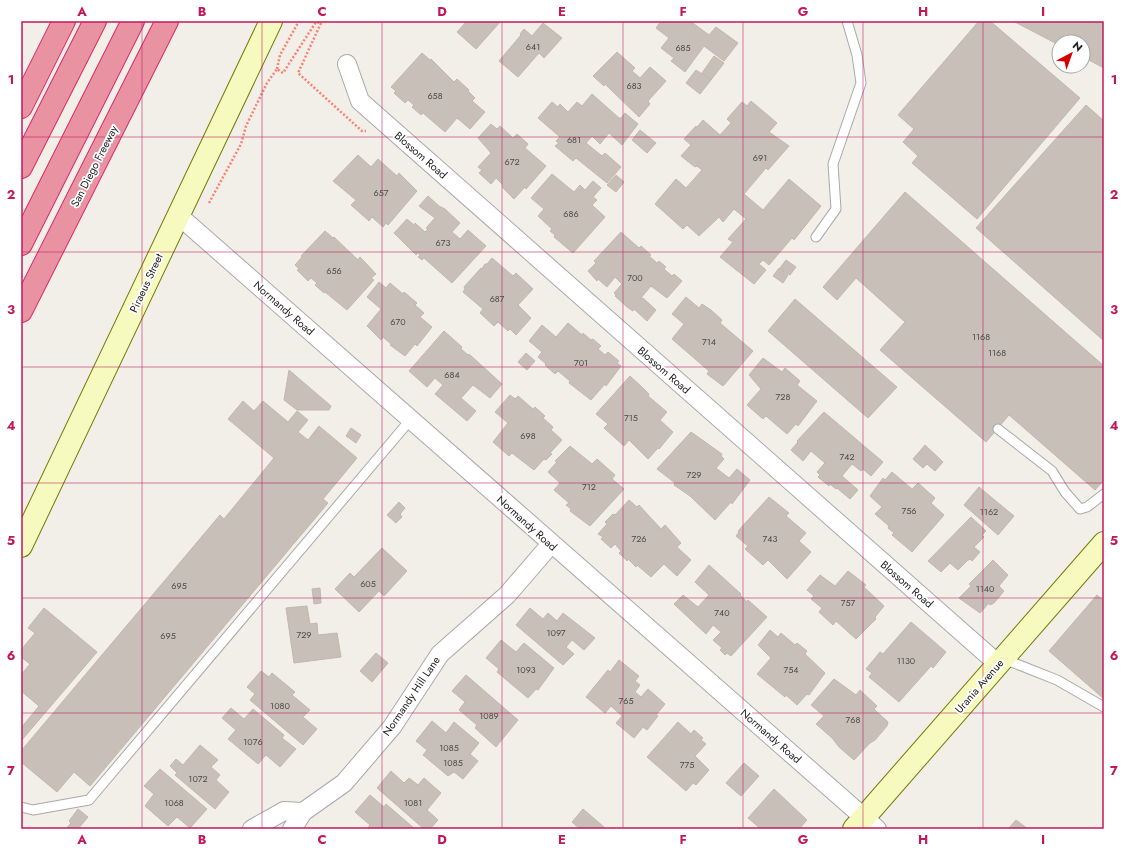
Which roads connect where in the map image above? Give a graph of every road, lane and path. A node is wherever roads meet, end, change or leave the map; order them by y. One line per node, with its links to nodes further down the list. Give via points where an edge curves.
1 (64, 21): 10 (highway)
2 (95, 21): 12 (highway)
3 (134, 21): 15 (highway)
4 (167, 21): 16 (highway, San Diego Freeway)
5 (271, 21): 13 (main road, Piraeus Street)
6 (299, 21): 9 (path, via 280,55)
7 (847, 21): 14 (lane, via 861,82 833,164 836,209)
8 (347, 64): 23 (street, Blossom Road, via 360,101)
9 (277, 69): 11 (path, via 283,72 316,22 321,23 298,74 362,131); 13 (path, via 267,83 246,126 241,144 215,194)
10 (21, 107)
11 (373, 131)
12 (21, 166)
13 (186, 222): 17 (street, Normandy Road); 22 (main road, Piraeus Street)
14 (816, 237)
15 (21, 244)
16 (21, 311)
17 (411, 419): 21 (street, Normandy Road); 25 (lane, via 89,800 34,810)
18 (998, 429): 19 (lane, via 1052,470 1065,492 1080,509 1087,507)
19 (1104, 494)
20 (1104, 543): 23 (main road, Urania Avenue)
21 (551, 544): 26 (street, Normandy Hill Lane, via 507,595 440,654 392,727 344,783); 27 (street, Normandy Road)
22 (21, 546)
23 (1000, 662): 24 (lane, via 1057,680); 27 (main road, Urania Avenue)
24 (1104, 707)
25 (21, 807)
26 (303, 812): 28 (street, via 284,811); 29 (street, Normandy Hill Lane)
27 (865, 825)
28 (252, 829)
29 (292, 829)

